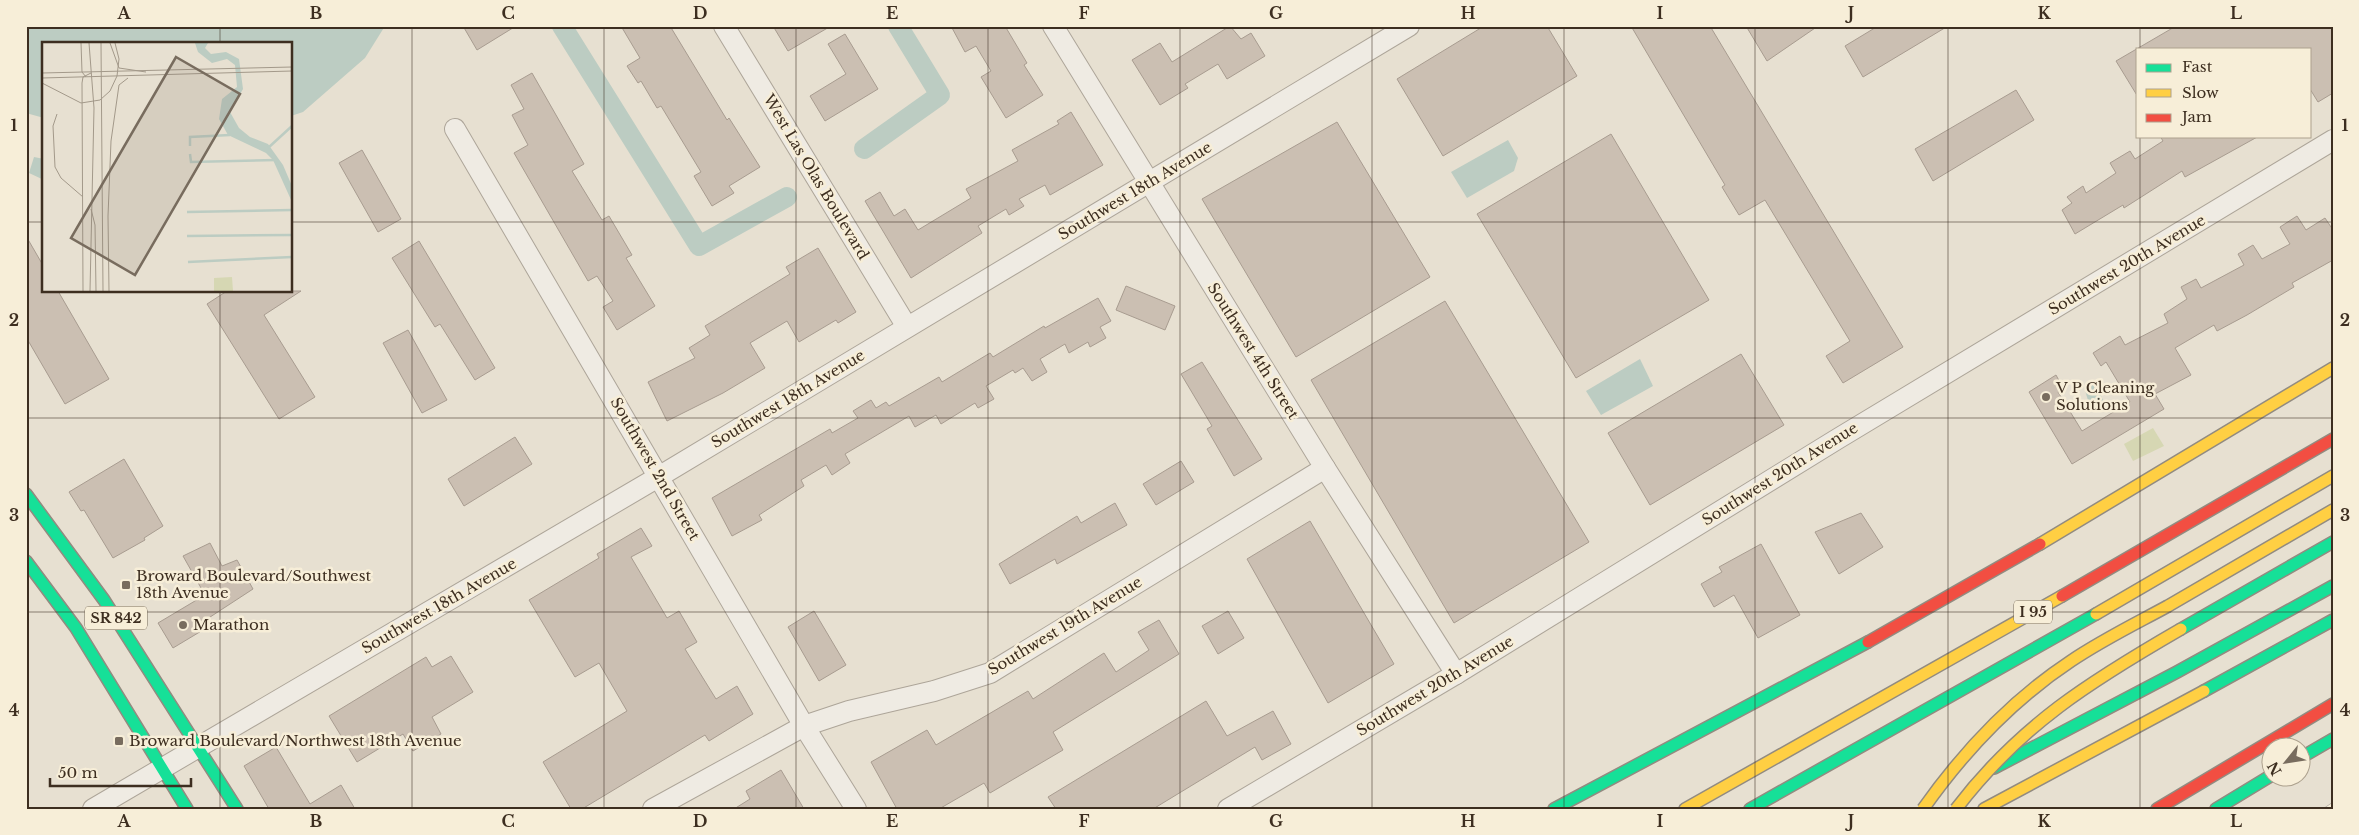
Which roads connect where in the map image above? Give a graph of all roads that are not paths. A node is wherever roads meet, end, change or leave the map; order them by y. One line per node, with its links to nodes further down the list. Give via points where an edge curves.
1 (724, 26): 7 (street, West Las Olas Boulevard)
2 (1053, 26): 6 (street, Southwest 4th Street)
3 (1400, 29): 6 (street, Southwest 18th Avenue)
4 (455, 129): 11 (street, Southwest 2nd Street)
5 (2333, 140): 19 (street, Southwest 20th Avenue)
6 (1148, 183): 7 (street, Southwest 18th Avenue); 10 (street, Southwest 4th Street)
7 (907, 327): 11 (street, Southwest 18th Avenue)
8 (2333, 368): 33 (main road, via 1936,604)
9 (2333, 439): 34 (main road, I 95)
10 (1325, 468): 19 (street, Southwest 4th Street); 21 (street, Southwest 19th Avenue, via 990,673)
11 (660, 476): 21 (street, Southwest 2nd Street); 23 (street, Southwest 18th Avenue)
12 (2333, 476): 35 (main road)
13 (26, 494): 23 (main road, SR 842, via 104,600)
14 (2333, 510): 37 (main road, bridge, via 2076,658 2037,686 1981,736)
15 (2333, 542): 38 (main road, bridge, via 2096,678 2053,708 1993,764)
16 (26, 561): 25 (main road, SR 842, via 76,628)
17 (2333, 586): 36 (main road)
18 (2333, 620): 39 (main road)
19 (1456, 674): 32 (street, Southwest 20th Avenue)
20 (2333, 704): 40 (main road)
21 (804, 726): 30 (street, Southwest 19th Avenue); 31 (street, Southwest 2nd Street)
22 (2333, 739): 24 (main road)
23 (199, 747): 25 (street, Southwest 18th Avenue); 29 (main road, SR 842)
24 (2312, 751)
25 (163, 767): 27 (street, Southwest 18th Avenue); 28 (main road, SR 842)
26 (2262, 781): 41 (main road)
27 (93, 809)
28 (187, 809)
29 (238, 809)
30 (654, 809)
31 (856, 809)
32 (1228, 809)
33 (1554, 809)
34 (1685, 809)
35 (1750, 809)
36 (1918, 809)
37 (1923, 809)
38 (1956, 809)
39 (1984, 809)
40 (2157, 809)
41 (2216, 809)

